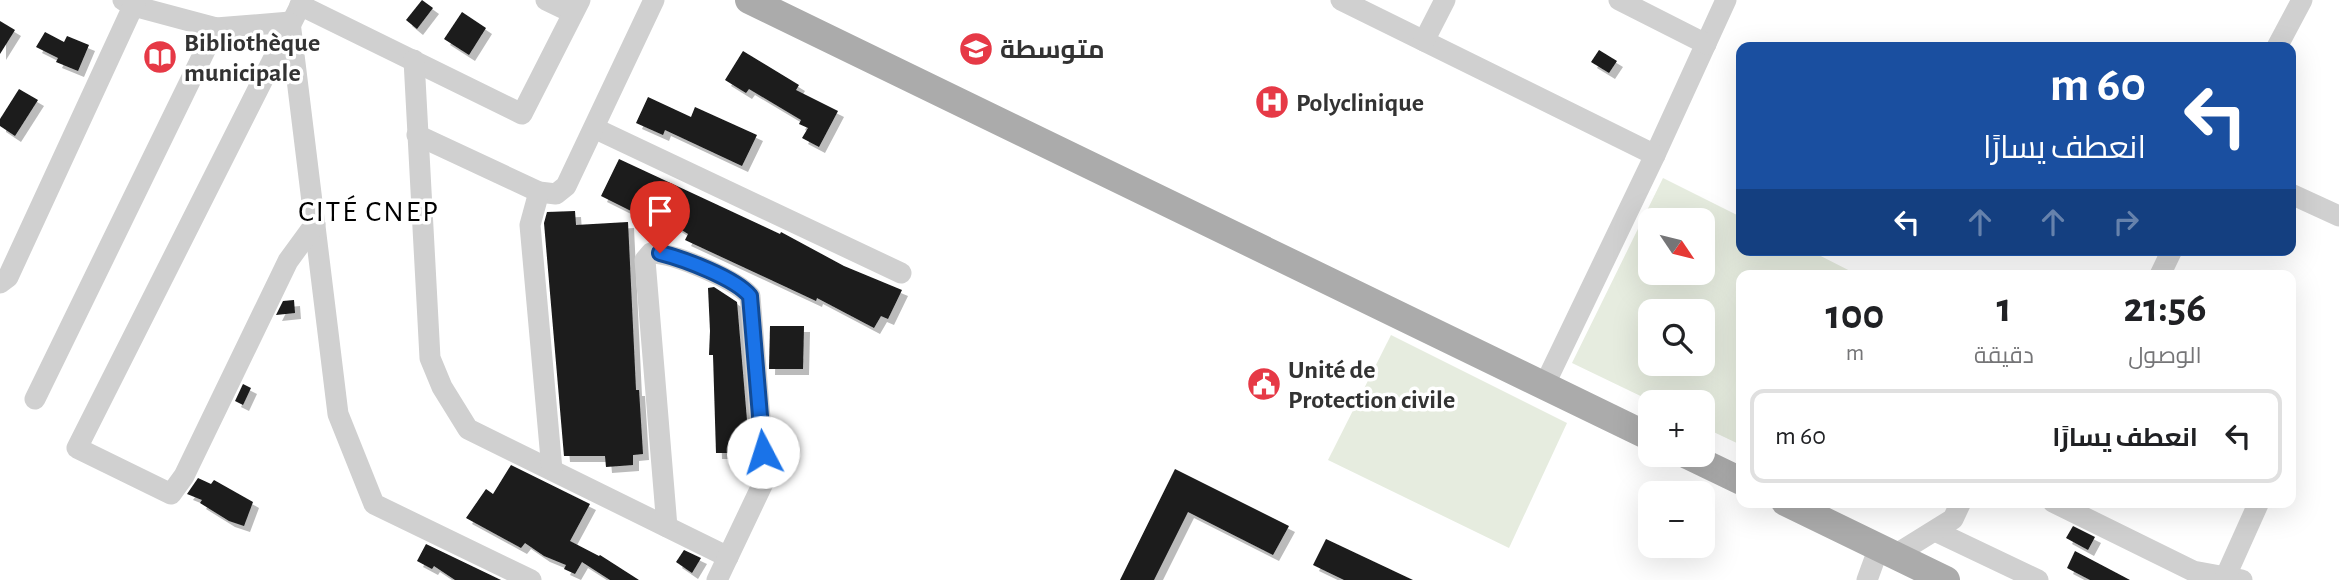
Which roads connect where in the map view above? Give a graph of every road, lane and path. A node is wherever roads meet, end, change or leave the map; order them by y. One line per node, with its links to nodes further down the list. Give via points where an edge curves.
1 (546, 0): 10 (street)
2 (654, 0): 17 (street)
3 (748, 0): 26 (main road)
4 (1341, 0): 13 (street)
5 (1445, 0): 13 (street)
6 (1619, 0): 15 (street)
7 (1726, 0): 15 (street)
8 (2302, 0): 14 (street)
9 (131, 2): 12 (street); 25 (street, via 8,277)
10 (577, 7): 16 (street, via 522,114)
11 (298, 9): 12 (street); 16 (street); 23 (street); 23 (street, via 77,448 171,494 184,476 288,261)
12 (216, 27): 27 (street)
13 (1424, 41): 19 (street)
14 (2280, 42)
15 (1706, 44): 19 (street)
16 (414, 60): 18 (street)
17 (594, 128): 20 (street, via 566,186 556,194); 24 (street)
18 (418, 135): 20 (street); 30 (street, via 430,358 468,429)
19 (1655, 155): 26 (street)
20 (539, 192): 30 (street, via 530,225)
21 (2296, 196): 22 (street)
22 (2339, 216)
23 (315, 223): 41 (street, via 338,414 374,504)
24 (901, 273)
25 (0, 283)
26 (1544, 386): 28 (main road)
27 (35, 399)
28 (1638, 431)
29 (1712, 467): 31 (main road)
30 (552, 470): 36 (street)
31 (1736, 479)
32 (1797, 508): 38 (main road)
33 (1958, 508): 37 (street, via 1953,519)
34 (2065, 508): 40 (street, via 2193,571)
35 (2257, 508): 40 (street)
36 (667, 527): 39 (street); 39 (street, via 645,260 651,253 676,257 742,286 750,296 765,479)
37 (1935, 531): 38 (street); 45 (street)
38 (1887, 551): 43 (street); 44 (main road)
39 (728, 557): 42 (street)
40 (2230, 579)
41 (531, 580)
42 (717, 580)
43 (1867, 580)
44 (1946, 580)
45 (2038, 580)

